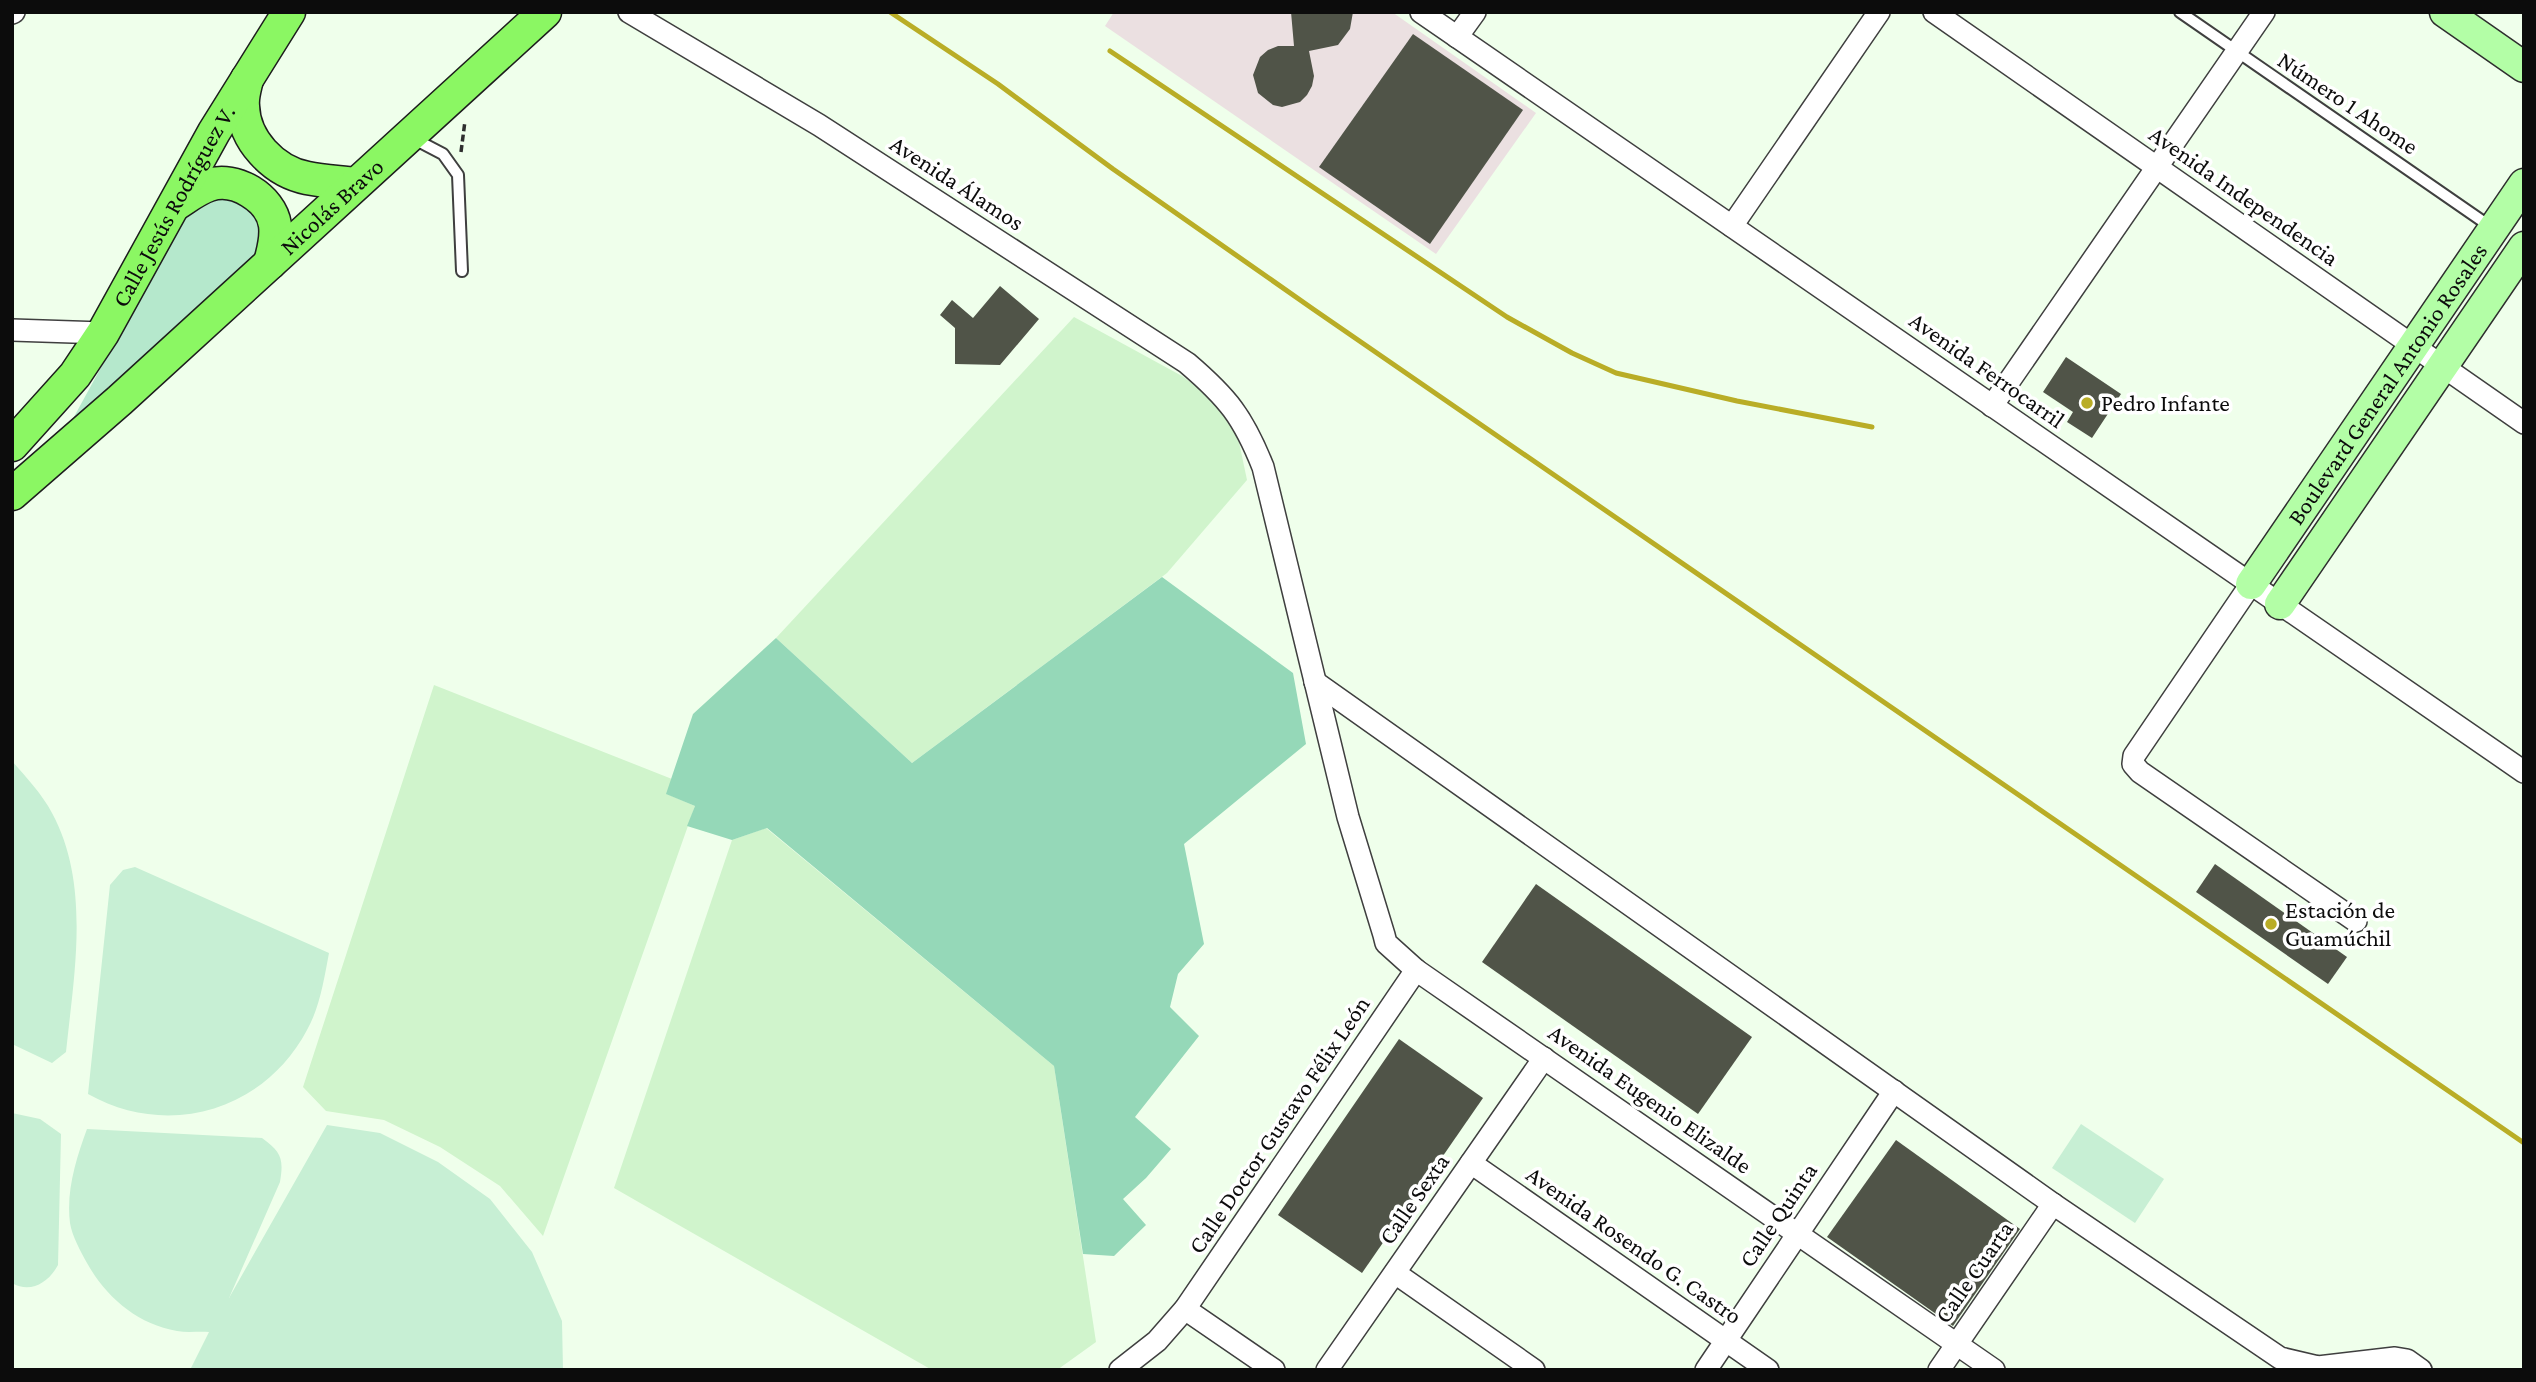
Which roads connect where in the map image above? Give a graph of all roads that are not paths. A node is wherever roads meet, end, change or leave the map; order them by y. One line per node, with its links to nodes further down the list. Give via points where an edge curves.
1 (289, 12): 14 (main road, Calle Jesús Rodríguez V.)
2 (545, 12): 15 (main road, Nicolás Bravo)
3 (629, 12): 35 (street, Avenida Álamos, via 831,133 1187,362 1216,387 1240,417 1263,467)
4 (1421, 12): 11 (street, Avenida Ferrocarril)
5 (1475, 12): 11 (street)
6 (1879, 12): 20 (street)
7 (1934, 12): 16 (street, Avenida Independencia)
8 (2179, 12): 12 (lane, Número 1 Ahome)
9 (2264, 12): 12 (street)
10 (2445, 12): 13 (street)
11 (1457, 37): 20 (street, Avenida Ferrocarril)
12 (2237, 52): 16 (street); 21 (lane, Número 1 Ahome)
13 (2524, 66)
14 (247, 78): 17 (main road, via 244,119 260,149 275,164 307,178); 19 (main road, Calle Jesús Rodríguez V.)
15 (402, 142): 17 (main road, Nicolás Bravo); 24 (lane, via 420,142 443,154 458,174)
16 (2157, 168): 27 (street, Avenida Independencia); 29 (street)
17 (355, 184): 23 (main road, Nicolás Bravo)
18 (2524, 184): 21 (street, Boulevard General Antonio Rosales)
19 (173, 206): 23 (main road, via 210,184 237,185 249,191 271,211 276,243); 26 (main road, Calle Jesús Rodríguez V.)
20 (1732, 226): 29 (street, Avenida Ferrocarril)
21 (2494, 228): 27 (street, Boulevard General Antonio Rosales)
22 (2523, 248): 28 (street, Boulevard General Antonio Rosales)
23 (270, 263): 32 (main road, Nicolás Bravo)
24 (462, 271)
25 (12, 330): 26 (street)
26 (103, 333): 31 (main road, Calle Jesús Rodríguez V., via 75,374)
27 (2413, 346): 28 (street, Avenida Independencia); 33 (street, Boulevard General Antonio Rosales)
28 (2442, 366): 30 (street, Avenida Independencia); 34 (street, Boulevard General Antonio Rosales)
29 (1993, 406): 33 (street, Avenida Ferrocarril)
30 (2524, 424)
31 (12, 445)
32 (12, 494)
33 (2251, 584): 34 (street, Avenida Ferrocarril); 37 (street, via 2134,756 2133,764)
34 (2280, 604): 36 (street, Avenida Ferrocarril)
35 (1315, 682): 38 (street, Avenida Eugenio Elizalde, via 1348,817 1386,943); 40 (street)
36 (2524, 772)
37 (2356, 921)
38 (1416, 970): 39 (street, Avenida Eugenio Elizalde); 45 (street, Calle Doctor Gustavo Félix León)
39 (1544, 1058): 41 (street, Calle Sexta); 43 (street, Avenida Eugenio Elizalde)
40 (1894, 1091): 42 (street); 43 (street, Calle Quinta)
41 (1471, 1163): 44 (street, Calle Sexta); 46 (street, Avenida Rosendo G. Castro)
42 (2053, 1204): 47 (street, Calle Cuarta); 56 (street, via 2280,1358 2318,1367 2395,1358)
43 (1797, 1233): 46 (street, Calle Quinta); 47 (street, Avenida Eugenio Elizalde)
44 (1395, 1273): 50 (street, Calle Sexta); 51 (street)
45 (1185, 1309): 48 (street, Calle Doctor Gustavo Félix León, via 1157,1341); 49 (street)
46 (1726, 1340): 52 (street, Calle Quinta); 53 (street, Avenida Rosendo G. Castro)
47 (1957, 1344): 54 (street, Calle Cuarta); 55 (street, Avenida Eugenio Elizalde)
48 (1120, 1370)
49 (1274, 1370)
50 (1327, 1370)
51 (1534, 1370)
52 (1706, 1370)
53 (1768, 1370)
54 (1938, 1370)
55 (1994, 1370)
56 (2421, 1370)

